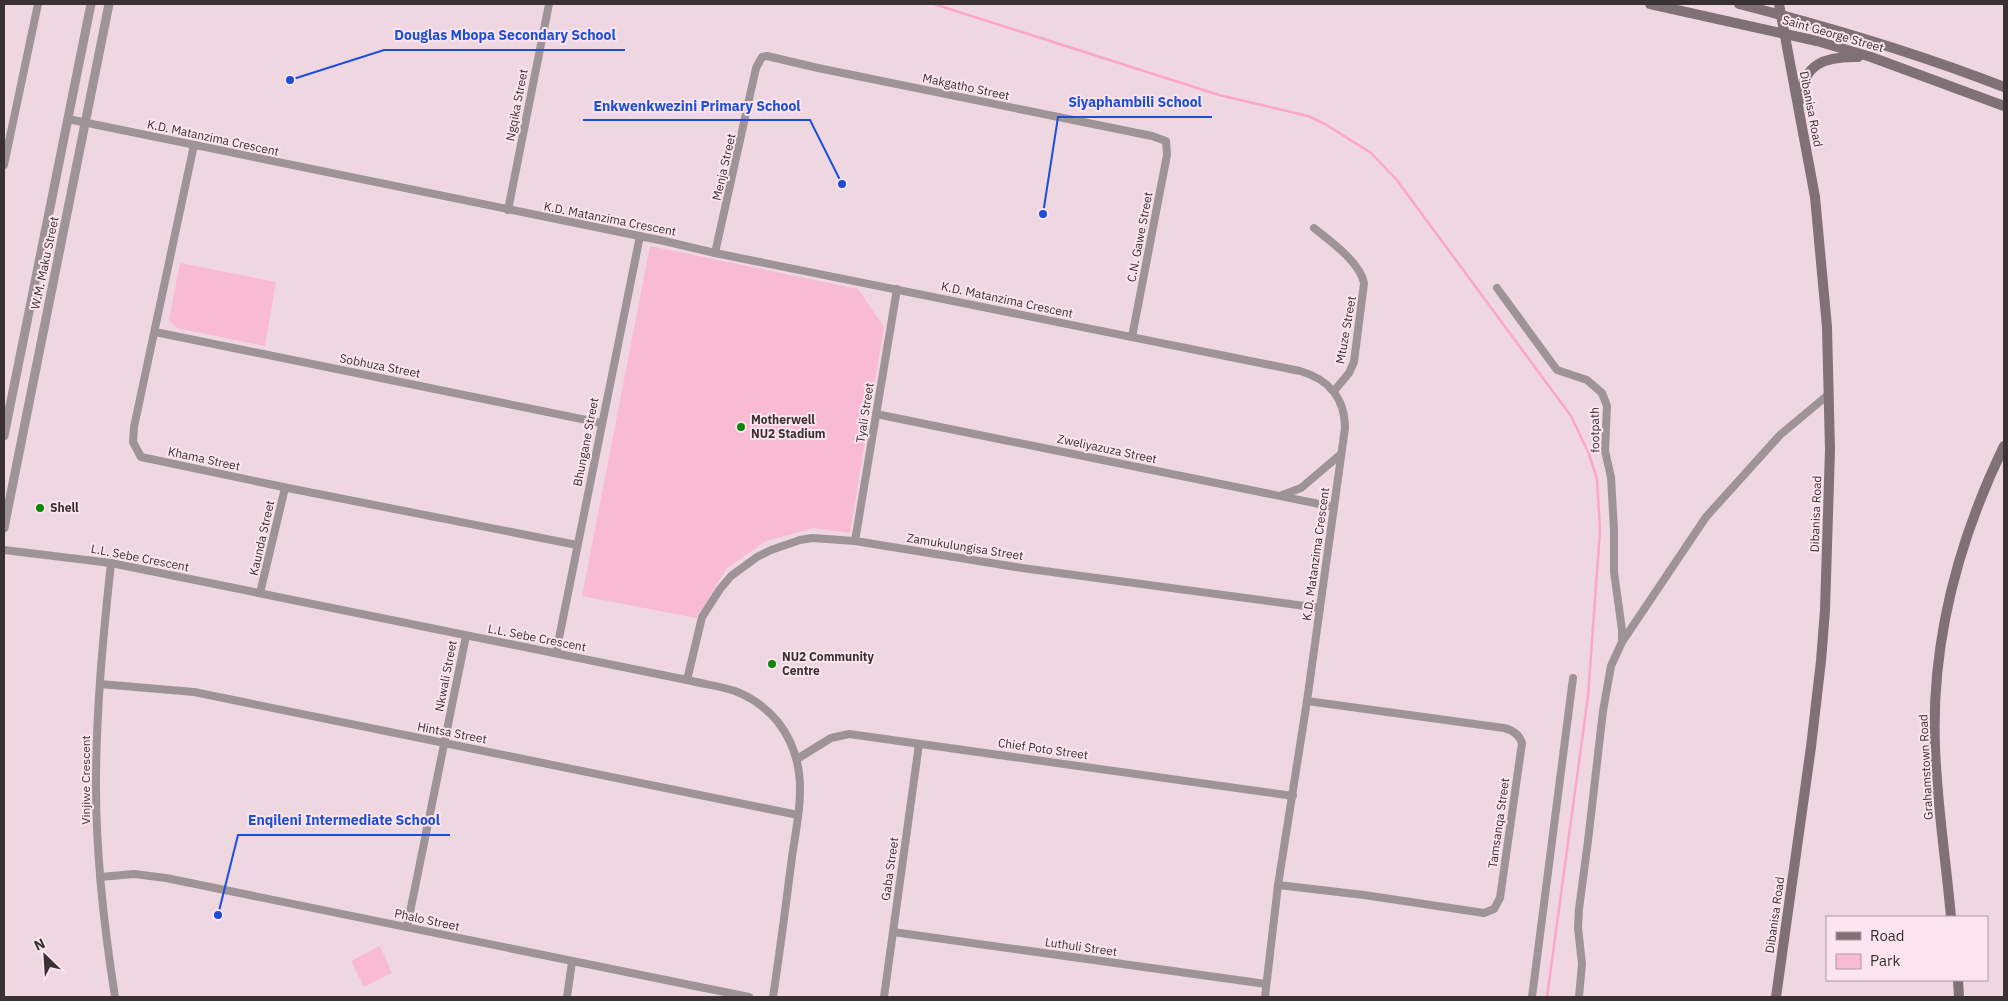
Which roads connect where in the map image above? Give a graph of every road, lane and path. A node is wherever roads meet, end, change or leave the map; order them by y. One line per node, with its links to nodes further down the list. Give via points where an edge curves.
1 (38, 4): 18 (street)
2 (92, 4): 14 (street, W.M. Maku Street)
3 (109, 4): 15 (street, W.M. Maku Street)
4 (549, 4): 19 (street, Ngqika Street)
5 (1650, 4): 8 (main road, Saint George Street)
6 (1739, 4): 7 (main road, Saint George Street)
7 (1780, 9): 8 (main road, Dibanisa Road); 11 (main road, Saint George Street)
8 (1784, 32): 10 (main road, Saint George Street); 13 (main road, Dibanisa Road)
9 (762, 57): 16 (street, Makgatho Street); 22 (street, Menja Street, via 756,68)
10 (1871, 57): 12 (main road, Saint George Street); 13 (main road, via 1840,56 1819,63 1809,72 1801,88)
11 (2004, 87)
12 (2004, 106)
13 (1799, 116): 28 (main road, Dibanisa Road, via 1815,197 1827,327)
14 (68, 118): 15 (street, K.D. Matanzima Crescent); 31 (street, W.M. Maku Street)
15 (86, 122): 17 (street, K.D. Matanzima Crescent); 37 (street, W.M. Maku Street)
16 (1166, 140): 26 (street, C.N. Gawe Street, via 1168,155)
17 (194, 145): 19 (street, K.D. Matanzima Crescent); 25 (street, Khama Street)
18 (4, 165)
19 (508, 210): 21 (street, K.D. Matanzima Crescent)
20 (1314, 228): 27 (street, Mtuze Street, via 1347,256 1364,283 1354,362 1350,373)
21 (640, 236): 22 (street, K.D. Matanzima Crescent); 30 (street, Bhungane Street)
22 (715, 253): 24 (street, K.D. Matanzima Crescent)
23 (1497, 288): 45 (street, footpath, via 1557,370 1587,380 1602,393 1607,406 1605,450 1611,477 1614,572)
24 (897, 289): 26 (street, K.D. Matanzima Crescent); 29 (street, Tyali Street)
25 (154, 332): 30 (street, Sobhuza Street); 34 (street, Khama Street, via 134,427 133,442 138,453 146,459)
26 (1132, 337): 27 (street, K.D. Matanzima Crescent, via 1305,373 1323,381)
27 (1334, 391): 33 (street, K.D. Matanzima Crescent, via 1345,418)
28 (1829, 394): 45 (street, via 1780,435 1716,505); 72 (main road, Dibanisa Road, via 1829,502 1821,662)
29 (876, 414): 35 (street, Zweliyazuza Street); 38 (street, Tyali Street)
30 (601, 423): 39 (street, Bhungane Street)
31 (4, 436)
32 (2004, 446): 58 (main road, Grahamstown Road, via 1979,500 1956,568 1936,676 1935,747)
33 (1341, 454): 35 (street, via 1301,488); 36 (street, K.D. Matanzima Crescent)
34 (285, 488): 39 (street, Khama Street); 42 (street, Kaunda Street)
35 (1280, 496): 36 (street, Zweliyazuza Street)
36 (1334, 507): 43 (street, K.D. Matanzima Crescent)
37 (4, 528)
38 (855, 542): 43 (street, Zamukulungisa Street); 48 (street, Zamukulungisa Street, via 824,538 800,540 757,557 731,576 702,617)
39 (577, 545): 46 (street, Bhungane Street)
40 (4, 550): 41 (street, L.L. Sebe Crescent)
41 (111, 562): 42 (street, L.L. Sebe Crescent); 49 (street, Vinjiwe Crescent)
42 (260, 593): 44 (street, L.L. Sebe Crescent)
43 (1320, 608): 50 (street, K.D. Matanzima Crescent)
44 (466, 636): 46 (street, L.L. Sebe Crescent); 51 (street, Nkwali Street)
45 (1622, 642): 71 (street, via 1610,666 1602,711 1580,899 1578,928 1582,964)
46 (556, 653): 48 (street, L.L. Sebe Crescent)
47 (1573, 678): 70 (street)
48 (687, 680): 53 (street, L.L. Sebe Crescent, via 735,691 755,702 783,730)
49 (100, 684): 51 (street, Hintsa Street, via 194,692); 56 (street, Vinjiwe Crescent, via 96,787)
50 (1307, 701): 54 (street, K.D. Matanzima Crescent); 57 (street, Tamsanqa Street, via 1504,728 1518,735 1522,743 1500,898 1494,909 1484,912)
51 (444, 742): 55 (street, Hintsa Street); 59 (street, Nkwali Street)
52 (919, 744): 53 (street, Chief Poto Street, via 841,734); 54 (street, Chief Poto Street); 60 (street, Gaba Street)
53 (797, 759): 55 (street, L.L. Sebe Crescent)
54 (1293, 796): 57 (street, K.D. Matanzima Crescent)
55 (798, 815): 67 (street, L.L. Sebe Crescent)
56 (100, 877): 59 (street, Phalo Street, via 154,876); 64 (street, Vinjiwe Crescent)
57 (1278, 885): 63 (street, K.D. Matanzima Crescent)
58 (1951, 916)
59 (407, 927): 61 (street, Phalo Street)
60 (893, 932): 63 (street, Luthuli Street); 68 (street, Gaba Street)
61 (572, 962): 65 (street); 66 (street, Phalo Street)
62 (1958, 981): 73 (main road)
63 (1266, 984): 69 (street, K.D. Matanzima Crescent)
64 (115, 997)
65 (567, 997)
66 (749, 997)
67 (774, 997)
68 (884, 997)
69 (1265, 997)
70 (1532, 997)
71 (1579, 997)
72 (1776, 997)
73 (1959, 997)

